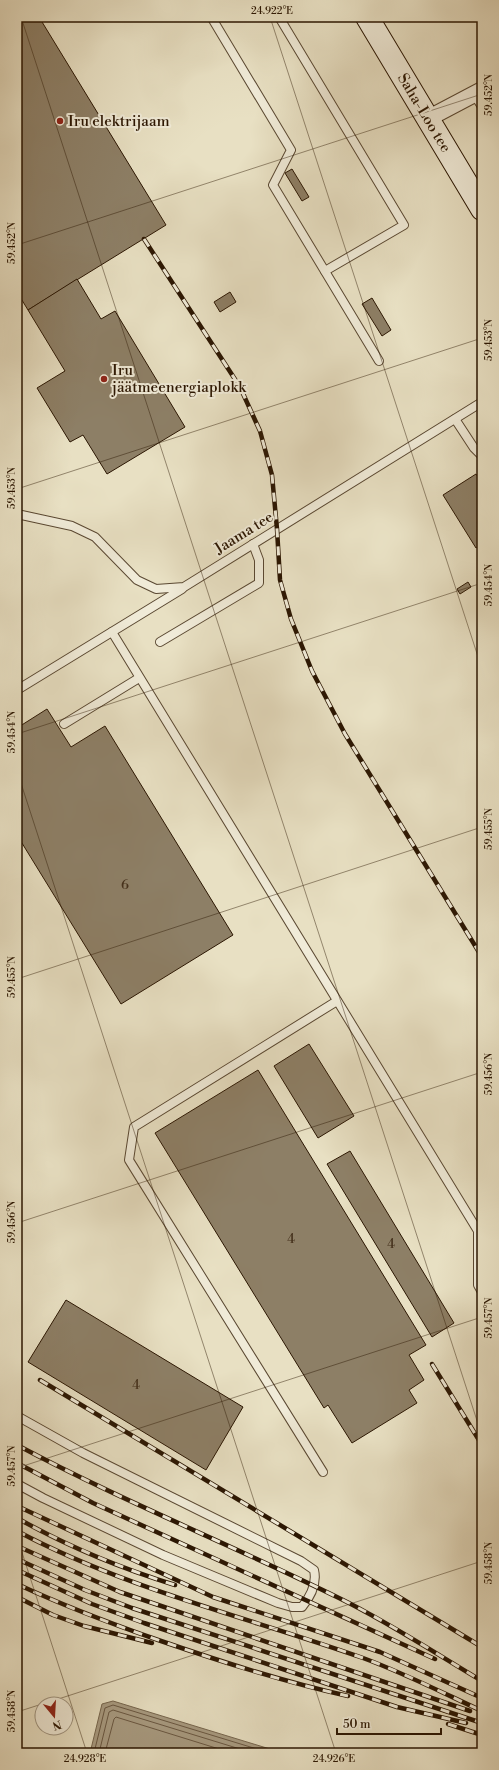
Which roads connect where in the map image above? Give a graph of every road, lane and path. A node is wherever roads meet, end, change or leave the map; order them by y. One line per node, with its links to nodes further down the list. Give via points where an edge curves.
1 (214, 17): 7 (lane, via 213,20 291,150 273,185)
2 (279, 17): 7 (lane, via 404,225)
3 (367, 17): 5 (main road, Saha-Loo tee)
4 (479, 97): 5 (street)
5 (427, 119): 6 (main road, Saha-Loo tee)
6 (482, 209)
7 (325, 271): 8 (lane)
8 (379, 361)
9 (482, 402): 10 (lane, Jaama tee)
10 (455, 419): 11 (lane); 13 (lane, Jaama tee)
11 (482, 456)
12 (17, 514): 14 (lane, Jaama tee, via 72,526 95,537 137,580 156,589)
13 (253, 544): 14 (lane, Jaama tee); 16 (lane, via 259,560 259,583)
14 (184, 587): 15 (lane)
15 (112, 632): 17 (lane); 18 (lane)
16 (160, 642)
17 (139, 678): 19 (lane); 20 (lane)
18 (17, 690)
19 (64, 724)
20 (337, 1001): 21 (lane, via 478,1231 478,1285); 23 (lane, via 134,1127 129,1160)
21 (482, 1292)
22 (17, 1416): 24 (lane, via 98,1460 301,1561 314,1570 316,1579 302,1607 278,1603 162,1555)
23 (323, 1472)
24 (17, 1484)

